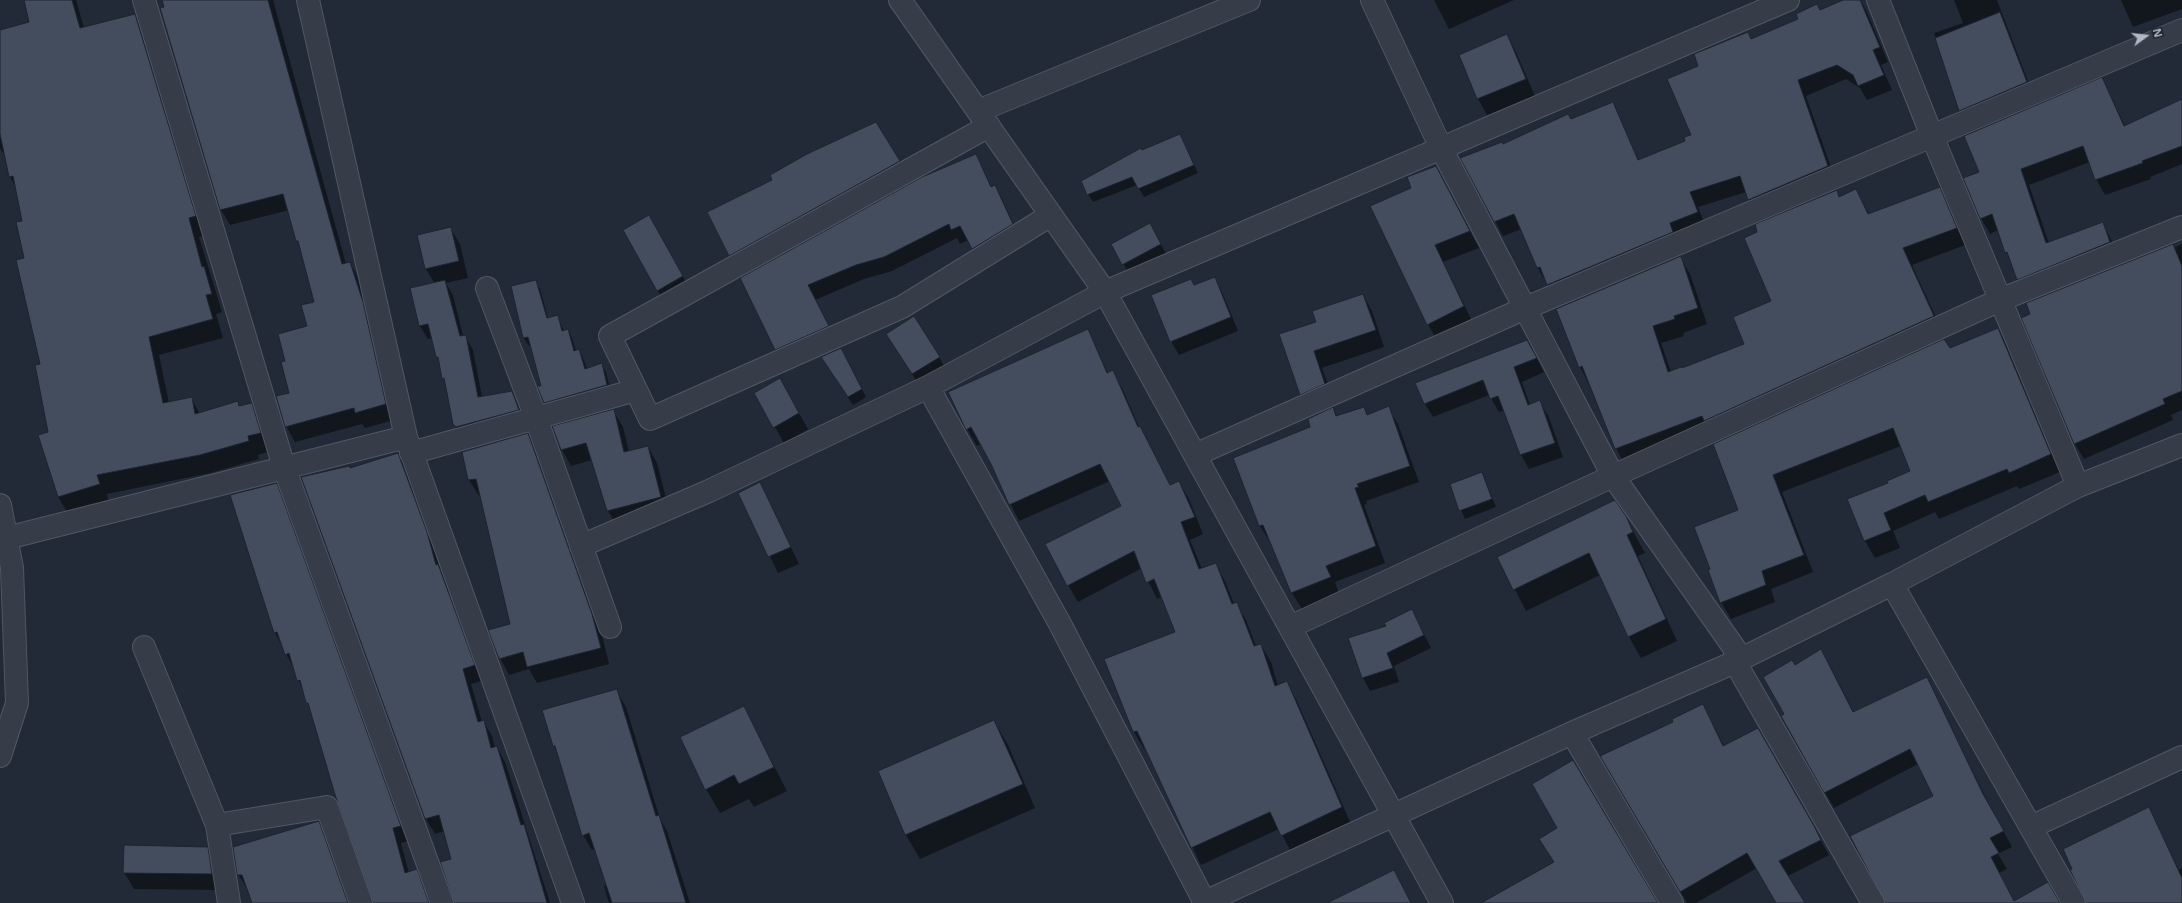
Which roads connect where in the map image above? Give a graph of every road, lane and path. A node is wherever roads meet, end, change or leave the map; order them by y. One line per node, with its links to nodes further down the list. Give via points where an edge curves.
1 (144, 0): 24 (street)
2 (308, 0): 21 (street)
3 (900, 0): 9 (street)
4 (1249, 0): 9 (street)
5 (1372, 0): 11 (street)
6 (1788, 0): 11 (street)
7 (1878, 0): 10 (street)
8 (2182, 30): 10 (street)
9 (983, 118): 12 (street); 19 (street, via 610,336)
10 (1932, 136): 16 (street); 17 (street)
11 (1441, 148): 15 (street); 17 (street)
12 (1051, 215): 15 (street); 19 (street, via 902,307 650,419)
13 (2182, 227): 16 (street)
14 (486, 288): 20 (street)
15 (1105, 292): 18 (street); 23 (street)
16 (2000, 300): 25 (street); 26 (street)
17 (1526, 309): 23 (street); 25 (street)
18 (928, 387): 29 (street, via 709,491); 45 (street, via 1059,622)
19 (636, 390): 20 (street)
20 (536, 418): 21 (street); 29 (street)
21 (408, 445): 24 (street); 44 (street)
22 (2182, 445): 26 (street)
23 (1195, 455): 32 (street)
24 (284, 467): 28 (street); 43 (street)
25 (1613, 476): 32 (street); 34 (street, via 1735,649)
26 (2078, 486): 30 (street)
27 (0, 505): 28 (street)
28 (7, 538): 36 (street, via 12,568 17,703)
29 (581, 546): 31 (street)
30 (1892, 584): 34 (street); 40 (street)
31 (610, 627)
32 (1290, 627): 38 (street)
33 (144, 648): 39 (street)
34 (1735, 662): 35 (street); 48 (street)
35 (1572, 733): 38 (street); 47 (street)
36 (0, 756)
37 (2182, 757): 40 (street)
38 (1393, 814): 45 (street); 46 (street)
39 (217, 825): 41 (street); 42 (street, via 327,807)
40 (2031, 827): 49 (street)
41 (230, 903)
42 (361, 903)
43 (442, 903)
44 (573, 903)
45 (1205, 903)
46 (1442, 903)
47 (1672, 903)
48 (1873, 903)
49 (2074, 903)

